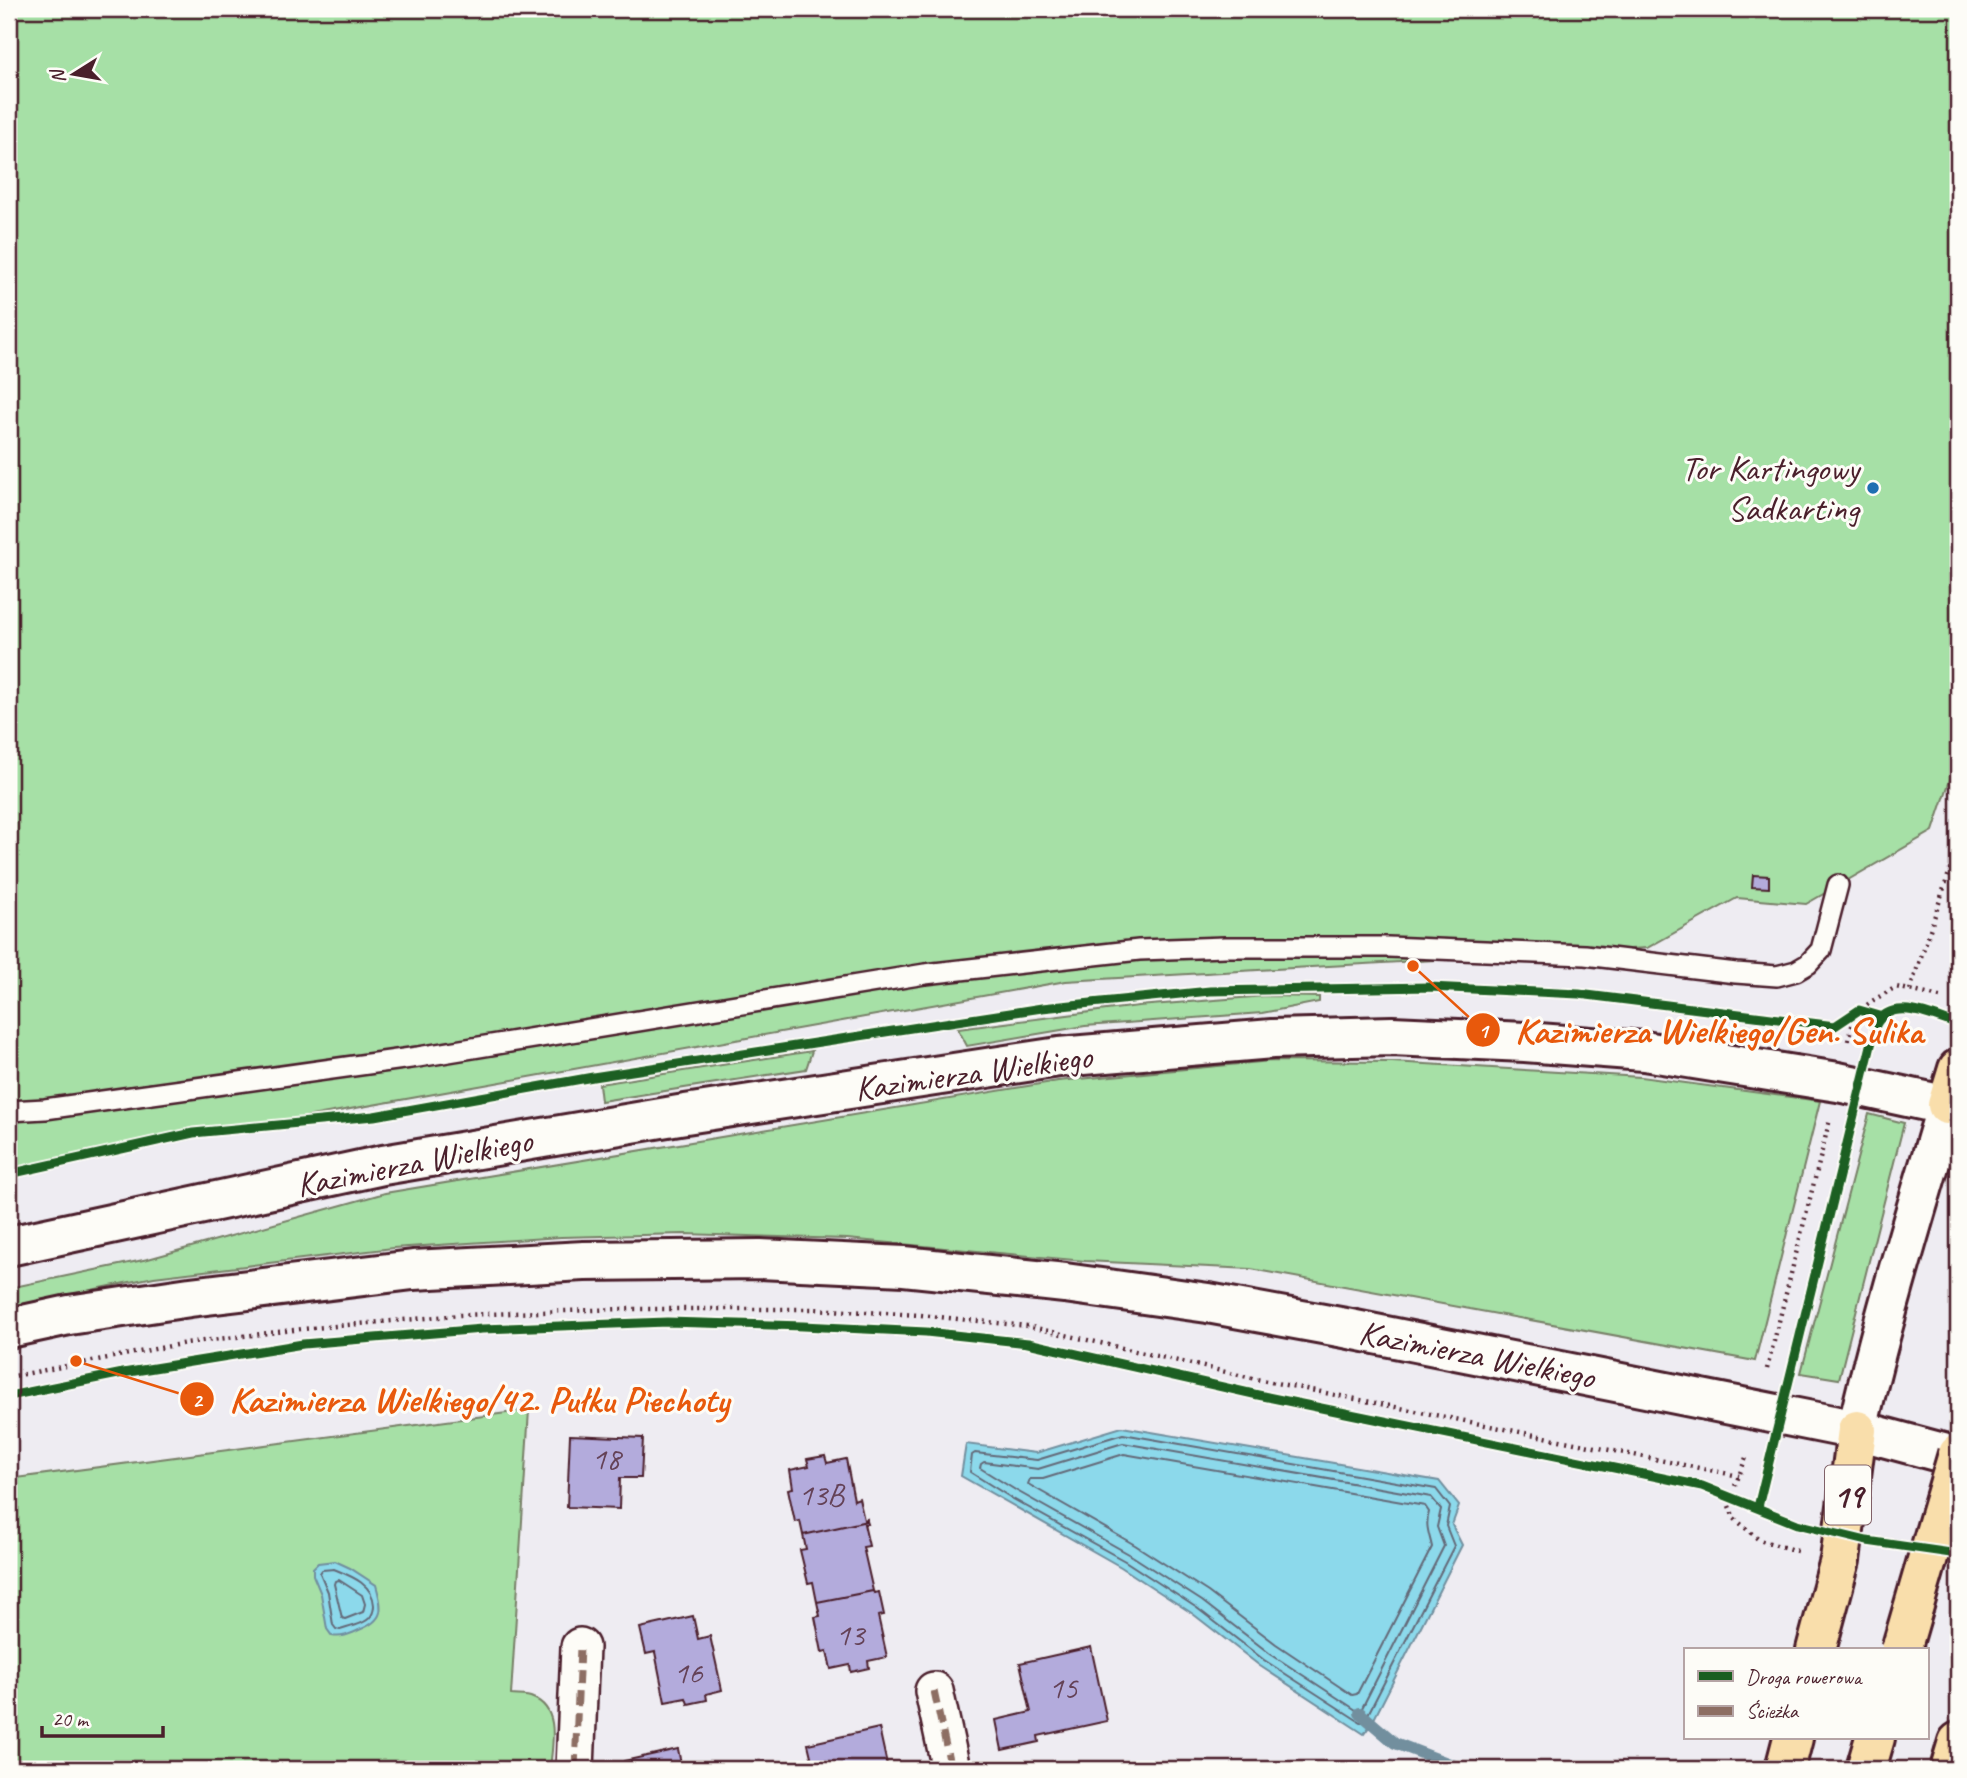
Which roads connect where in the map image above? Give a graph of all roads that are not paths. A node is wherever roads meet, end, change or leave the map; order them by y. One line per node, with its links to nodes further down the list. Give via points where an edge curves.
1 (1838, 885): 4 (lane, via 1821,950 1808,964 1777,976 1585,955 1427,948 1139,950 925,974 418,1057)
2 (1958, 1069): 3 (highway)
3 (1952, 1107): 5 (main road, Kazimierza Wielkiego, via 1838,1082 1644,1051 1392,1036 1272,1039 1059,1057 679,1115 383,1164); 7 (main road, 19, via 1913,1219)
4 (9, 1111)
5 (9, 1246)
6 (9, 1328): 7 (main road, Kazimierza Wielkiego, via 190,1297 413,1270 733,1259 904,1266 1208,1303)
7 (1857, 1430): 8 (main road, Kazimierza Wielkiego); 10 (highway, 19, via 1840,1560)
8 (1958, 1456): 11 (highway, bridge)
9 (580, 1647): 16 (street)
10 (1817, 1648)
11 (1901, 1648)
12 (934, 1691): 17 (street)
13 (1792, 1740): 18 (highway)
14 (1874, 1740): 19 (highway)
15 (1958, 1742): 20 (highway)
16 (575, 1769)
17 (951, 1769)
18 (1784, 1769)
19 (1866, 1769)
20 (1950, 1769)

